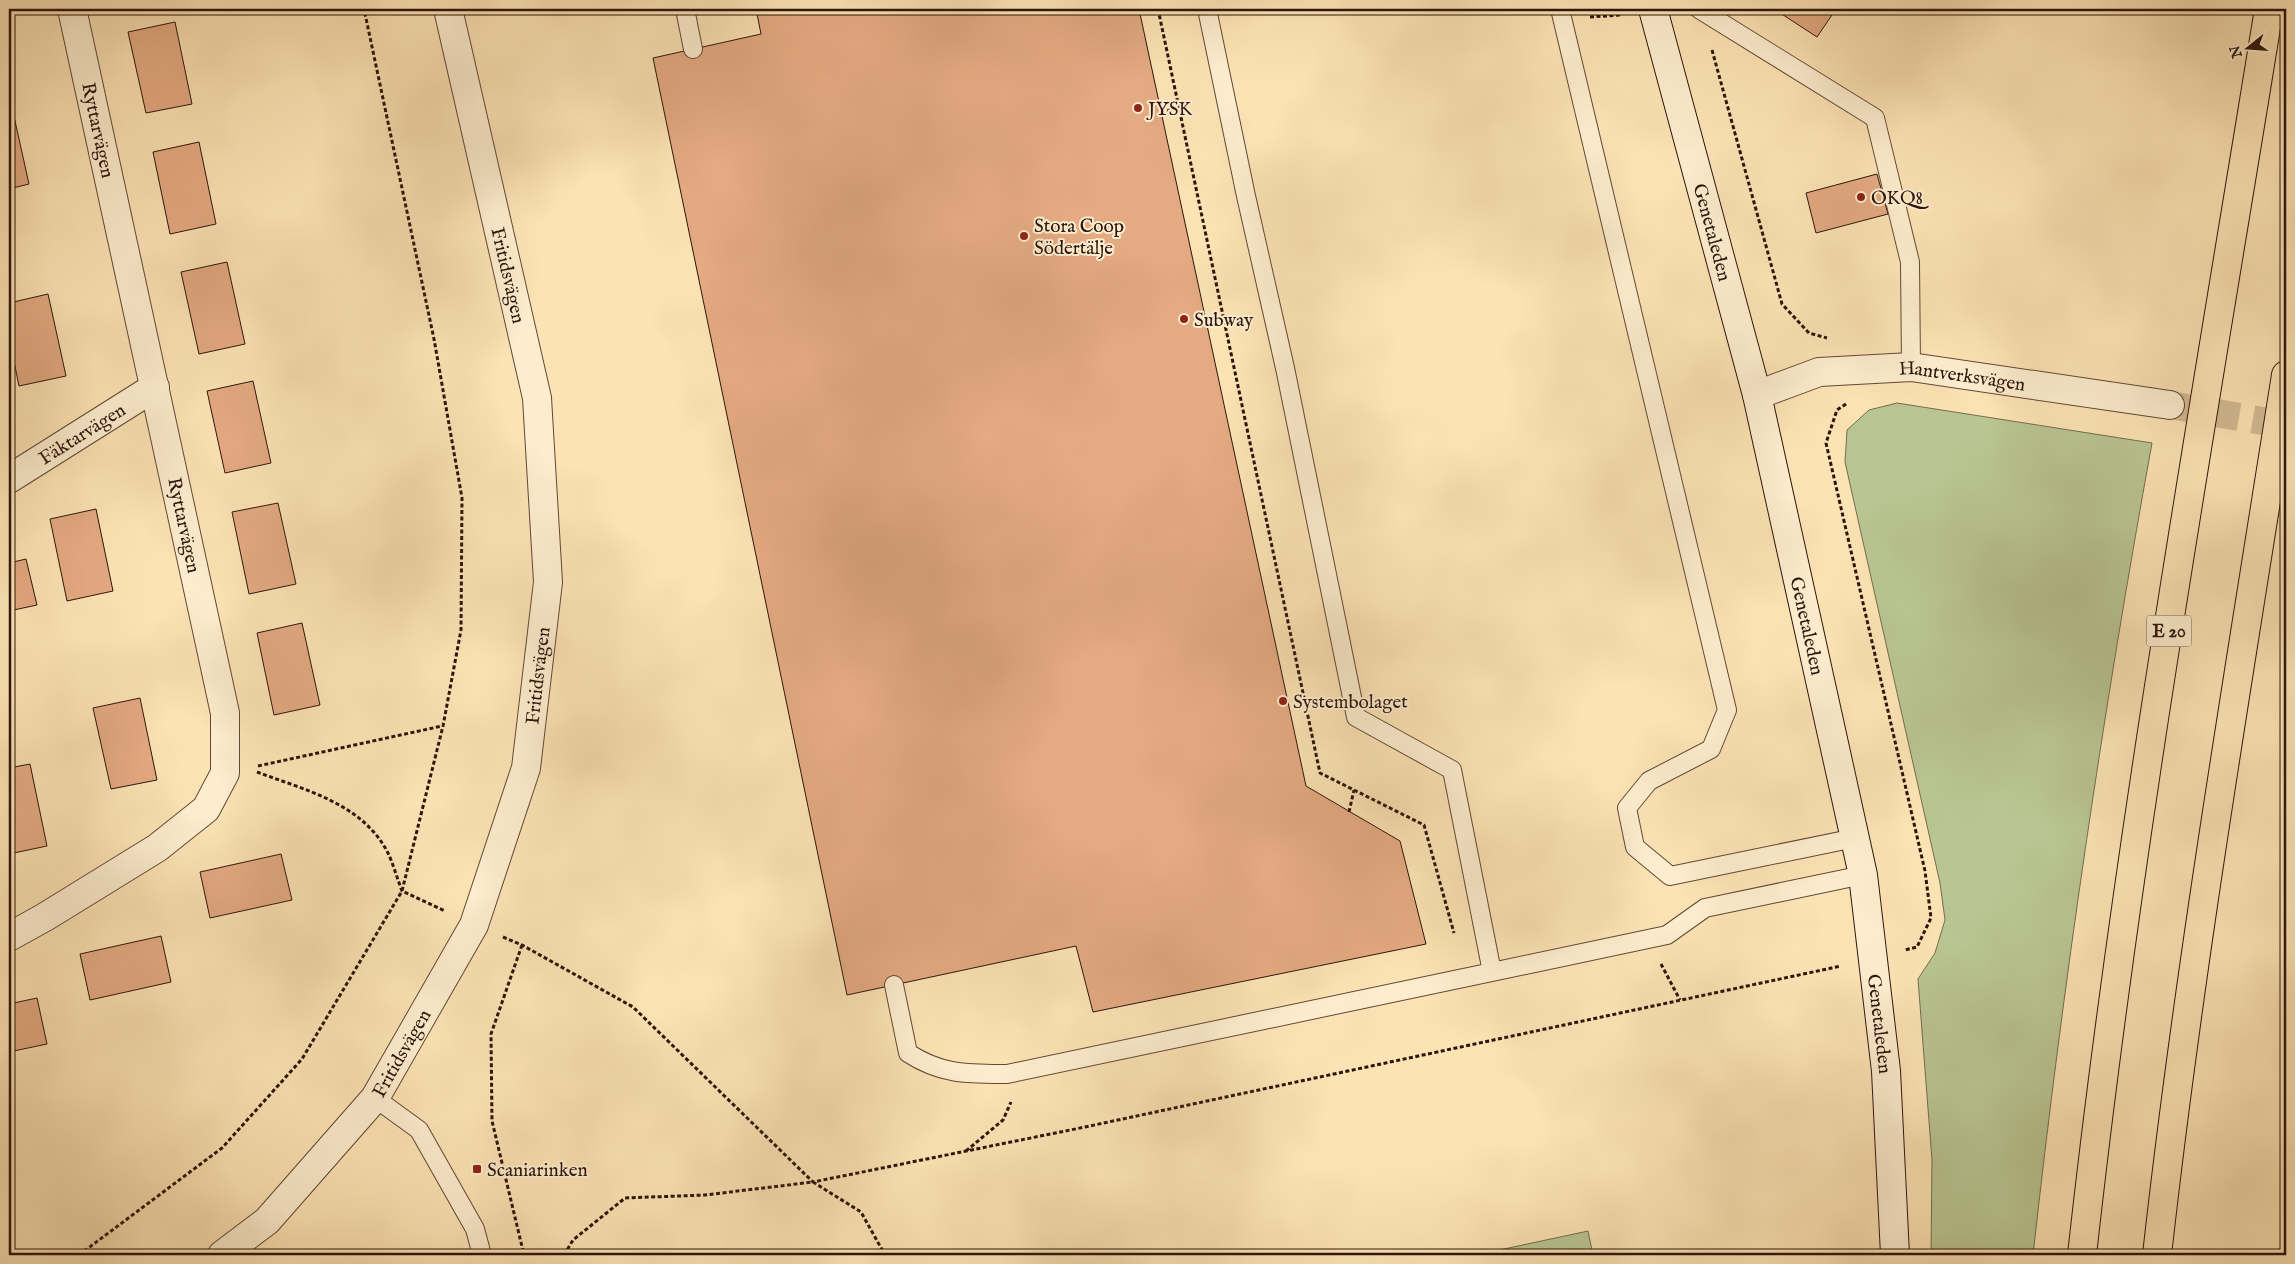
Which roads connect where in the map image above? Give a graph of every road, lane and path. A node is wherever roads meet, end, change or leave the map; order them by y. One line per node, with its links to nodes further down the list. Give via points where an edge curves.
1 (72, 9): 16 (street, Ryttarvägen)
2 (364, 9): 20 (path, via 434,338 462,498 461,630)
3 (448, 9): 27 (street, Fritidsvägen, via 537,398 548,582 526,768)
4 (685, 9): 10 (lane)
5 (1207, 9): 32 (lane, via 1356,717 1452,770)
6 (2269, 9): 46 (highway, E 20, via 2127,902)
7 (1701, 10): 13 (lane, via 1874,118 1910,262); 14 (path, via 1782,304 1809,333 1844,342)
8 (1654, 11): 9 (path); 17 (street, Genetaleden)
9 (1561, 13): 24 (lane, via 1727,710 1711,749 1649,781 1627,808 1635,847 1670,876)
10 (693, 49)
11 (1179, 108): 12 (path)
12 (1161, 112)
13 (1911, 367): 14 (street, Hantverksvägen); 18 (street, Hantverksvägen)
14 (1846, 370): 17 (street, Hantverksvägen, via 1819,372); 31 (path, via 1849,402 1837,410 1826,443 1925,871 1930,918 1917,947)
15 (2286, 375): 47 (highway, via 2201,913)
16 (155, 387): 19 (street, Fäktarvägen); 21 (street, Ryttarvägen)
17 (1757, 394): 24 (street, Genetaleden)
18 (2170, 405)
19 (9, 479)
20 (443, 726): 21 (path); 26 (path)
21 (236, 771): 26 (path, via 328,798 361,817 387,851); 28 (street, Ryttarvägen, via 206,810 157,848)
22 (1354, 790): 23 (path)
23 (1349, 812)
24 (1855, 838): 25 (street, Genetaleden)
25 (1863, 875): 29 (lane, via 1705,908 1667,935); 31 (street, Genetaleden)
26 (402, 891): 27 (path); 39 (path, via 302,1059 222,1148)
27 (474, 924): 30 (path); 36 (street, Fritidsvägen)
28 (9, 937)
29 (1648, 939): 32 (lane); 34 (path)
30 (522, 945): 38 (path, via 633,1007); 42 (path, via 491,1034 492,1121)
31 (1873, 959): 34 (path); 45 (street, Genetaleden, via 1886,1071)
32 (1492, 972): 35 (lane)
33 (894, 985): 35 (lane, via 908,1053 958,1074 1007,1074)
34 (1680, 1000): 37 (path)
35 (1026, 1069): 37 (path, via 1003,1120)
36 (374, 1098): 40 (street, Fritidsvägen, via 267,1221); 41 (lane, via 419,1130 475,1228)
37 (965, 1152): 38 (path)
38 (813, 1182): 43 (path, via 705,1195 625,1198 573,1240); 44 (path, via 861,1212)
39 (79, 1255)
40 (222, 1255)
41 (482, 1255)
42 (524, 1255)
43 (564, 1255)
44 (885, 1255)
45 (1895, 1255)
46 (2082, 1255)
47 (2156, 1255)

